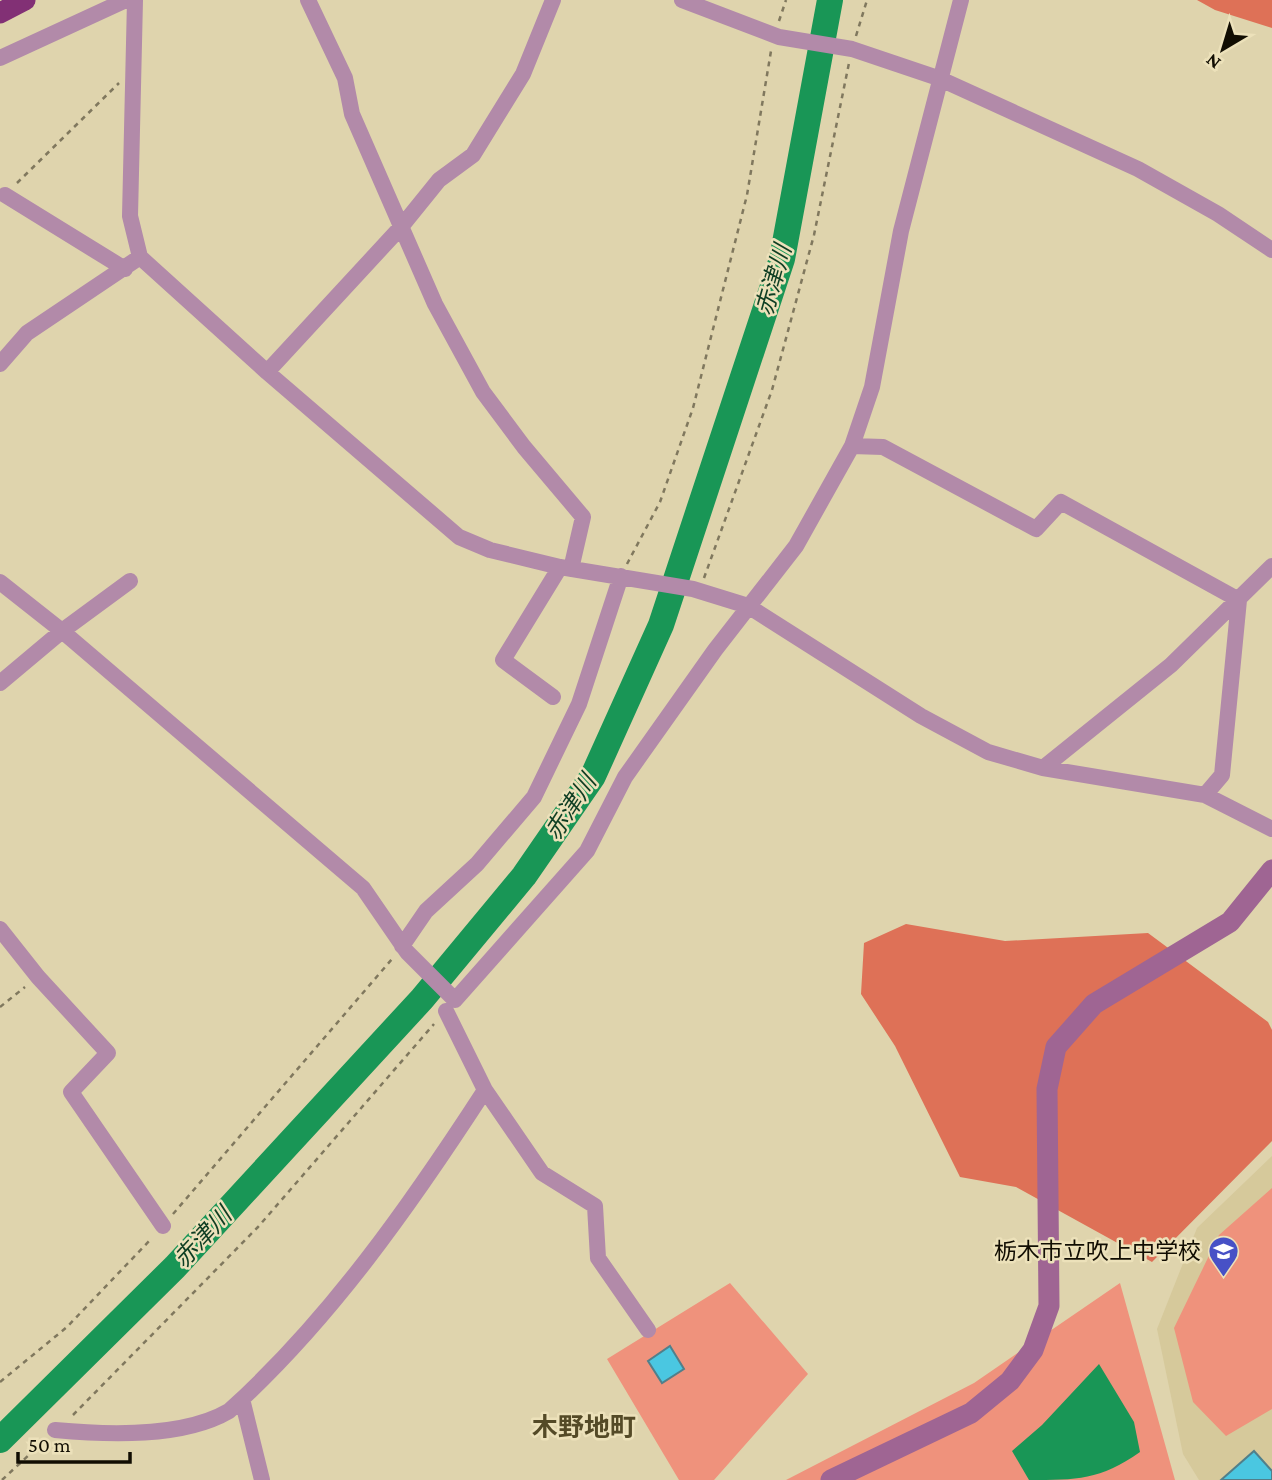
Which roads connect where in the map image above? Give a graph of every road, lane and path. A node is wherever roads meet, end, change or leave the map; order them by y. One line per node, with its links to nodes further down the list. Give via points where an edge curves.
1 (25, 0): 10 (highway)
2 (126, 0): 13 (street)
3 (135, 0): 15 (street)
4 (308, 0): 17 (street, via 345,78 352,114)
5 (553, 0): 17 (street, via 523,74 473,155 439,180)
6 (682, 0): 11 (street)
7 (786, 0): 11 (path)
8 (867, 0): 12 (path)
9 (961, 0): 14 (street)
10 (0, 13)
11 (776, 36): 12 (street); 26 (path, via 747,195 694,408)
12 (847, 48): 14 (street); 29 (path, via 814,235 772,390)
13 (0, 58)
14 (939, 78): 18 (street, via 1138,169); 23 (street, via 901,231 872,387)
15 (134, 82): 16 (path, via 117,83); 19 (street, via 130,216)
16 (5, 195): 20 (street)
17 (401, 227): 22 (street); 25 (street, via 435,304 483,391 583,517)
18 (1272, 250)
19 (140, 257): 20 (street); 22 (street)
20 (125, 269): 21 (street, via 27,333)
21 (0, 363)
22 (267, 372): 25 (street, via 459,537 490,550)
23 (852, 446): 30 (street, via 883,447 1036,529 1060,502); 31 (street, via 796,546)
24 (1272, 566): 30 (street)
25 (566, 568): 26 (street); 34 (street, via 503,660)
26 (627, 577): 29 (street); 40 (street, via 579,704 534,797 477,864 426,911)
27 (130, 581): 32 (street)
28 (0, 582): 32 (street)
29 (696, 590): 31 (street)
30 (1240, 600): 35 (street, via 1171,665); 36 (street, via 1222,775)
31 (748, 606): 35 (street, via 943,728 988,752); 40 (street, via 625,777 587,851 455,1000)
32 (62, 631): 33 (street); 40 (street, via 363,888)
33 (0, 683)
34 (553, 697)
35 (1043, 768): 36 (street)
36 (1205, 795): 37 (street)
37 (1272, 829)
38 (1272, 870): 52 (street, via 1230,922 1094,1004 1056,1047 1047,1089 1049,1306 1033,1350 1010,1381 971,1413)
39 (0, 929): 41 (street)
40 (405, 949): 45 (path)
41 (38, 977): 42 (path); 45 (street, via 108,1053 71,1092)
42 (0, 1007)
43 (446, 1011): 44 (street); 49 (path, via 258,1227 81,1409)
44 (485, 1090): 46 (street, via 542,1173 595,1206 598,1258); 48 (street, via 424,1184 348,1282)
45 (163, 1226): 47 (path, via 67,1327)
46 (648, 1330)
47 (0, 1382)
48 (242, 1399): 49 (street, via 211,1421 176,1431); 51 (street)
49 (55, 1430): 50 (path)
50 (2, 1480)
51 (262, 1480)
52 (831, 1480)

